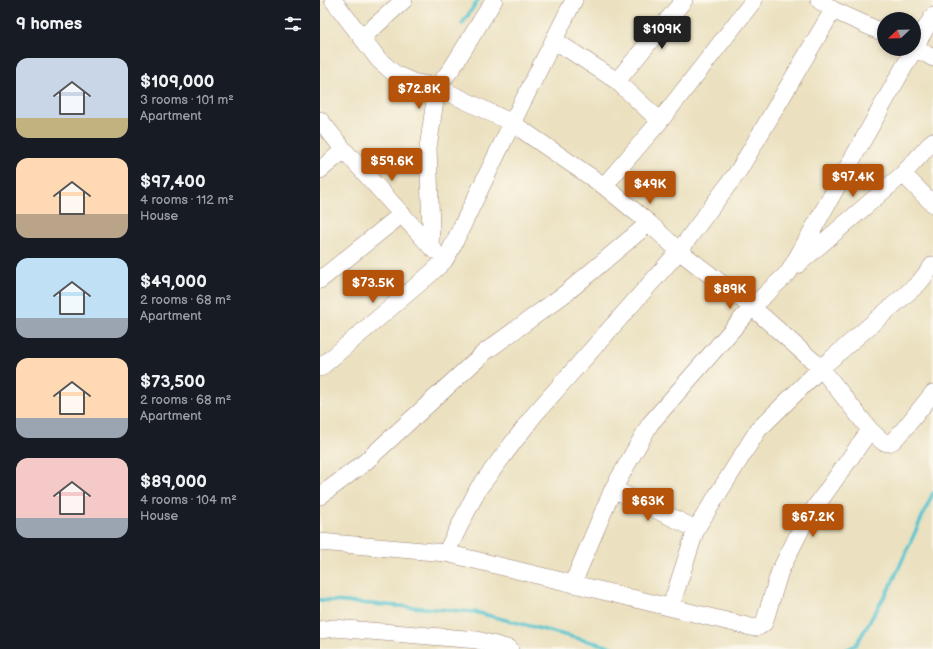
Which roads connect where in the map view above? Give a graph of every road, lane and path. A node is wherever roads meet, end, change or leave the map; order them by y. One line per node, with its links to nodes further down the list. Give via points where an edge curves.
1 (333, 0): 12 (street)
2 (404, 0): 12 (street)
3 (494, 0): 18 (street, via 452,68)
4 (574, 0): 13 (street)
5 (684, 0): 17 (street)
6 (754, 0): 20 (street)
7 (819, 0): 8 (street)
8 (833, 10): 10 (street); 31 (street, via 738,170)
9 (933, 16): 11 (street)
10 (877, 30)
11 (921, 36)
12 (363, 37): 18 (street, via 379,60 395,74 413,82)
13 (554, 40): 17 (street); 21 (street)
14 (921, 52): 16 (street)
15 (910, 56): 34 (street)
16 (933, 58)
17 (617, 81): 20 (street)
18 (437, 87): 21 (street); 30 (street, via 428,148)
19 (320, 120): 23 (street)
20 (660, 121): 26 (street)
21 (512, 123): 26 (street); 32 (street)
22 (933, 141): 25 (street)
23 (344, 150): 24 (street); 28 (street)
24 (320, 170)
25 (903, 174): 27 (street); 34 (street)
26 (604, 186): 29 (street)
27 (933, 204)
28 (402, 214): 30 (street); 35 (street)
29 (649, 223): 31 (street); 42 (street, via 566,293 485,352 364,463)
30 (430, 246): 32 (street)
31 (679, 251): 36 (street); 45 (street, via 534,415 478,489)
32 (444, 261): 37 (street)
33 (933, 265): 38 (street, via 919,283)
34 (789, 272): 36 (street)
35 (320, 280)
36 (752, 307): 38 (street); 41 (street, via 650,424)
37 (320, 368)
38 (821, 368): 40 (street); 43 (street, via 758,430)
39 (933, 393): 40 (street, via 893,441 883,442)
40 (870, 430): 47 (street, via 804,523 780,571 764,623 755,628)
41 (613, 489): 43 (street); 46 (street)
42 (320, 496)
43 (696, 529): 47 (street)
44 (320, 542): 45 (street)
45 (446, 553): 46 (street)
46 (573, 583): 47 (street)
47 (671, 606)
48 (320, 630): 49 (street, via 334,628 477,640)
49 (510, 649)

